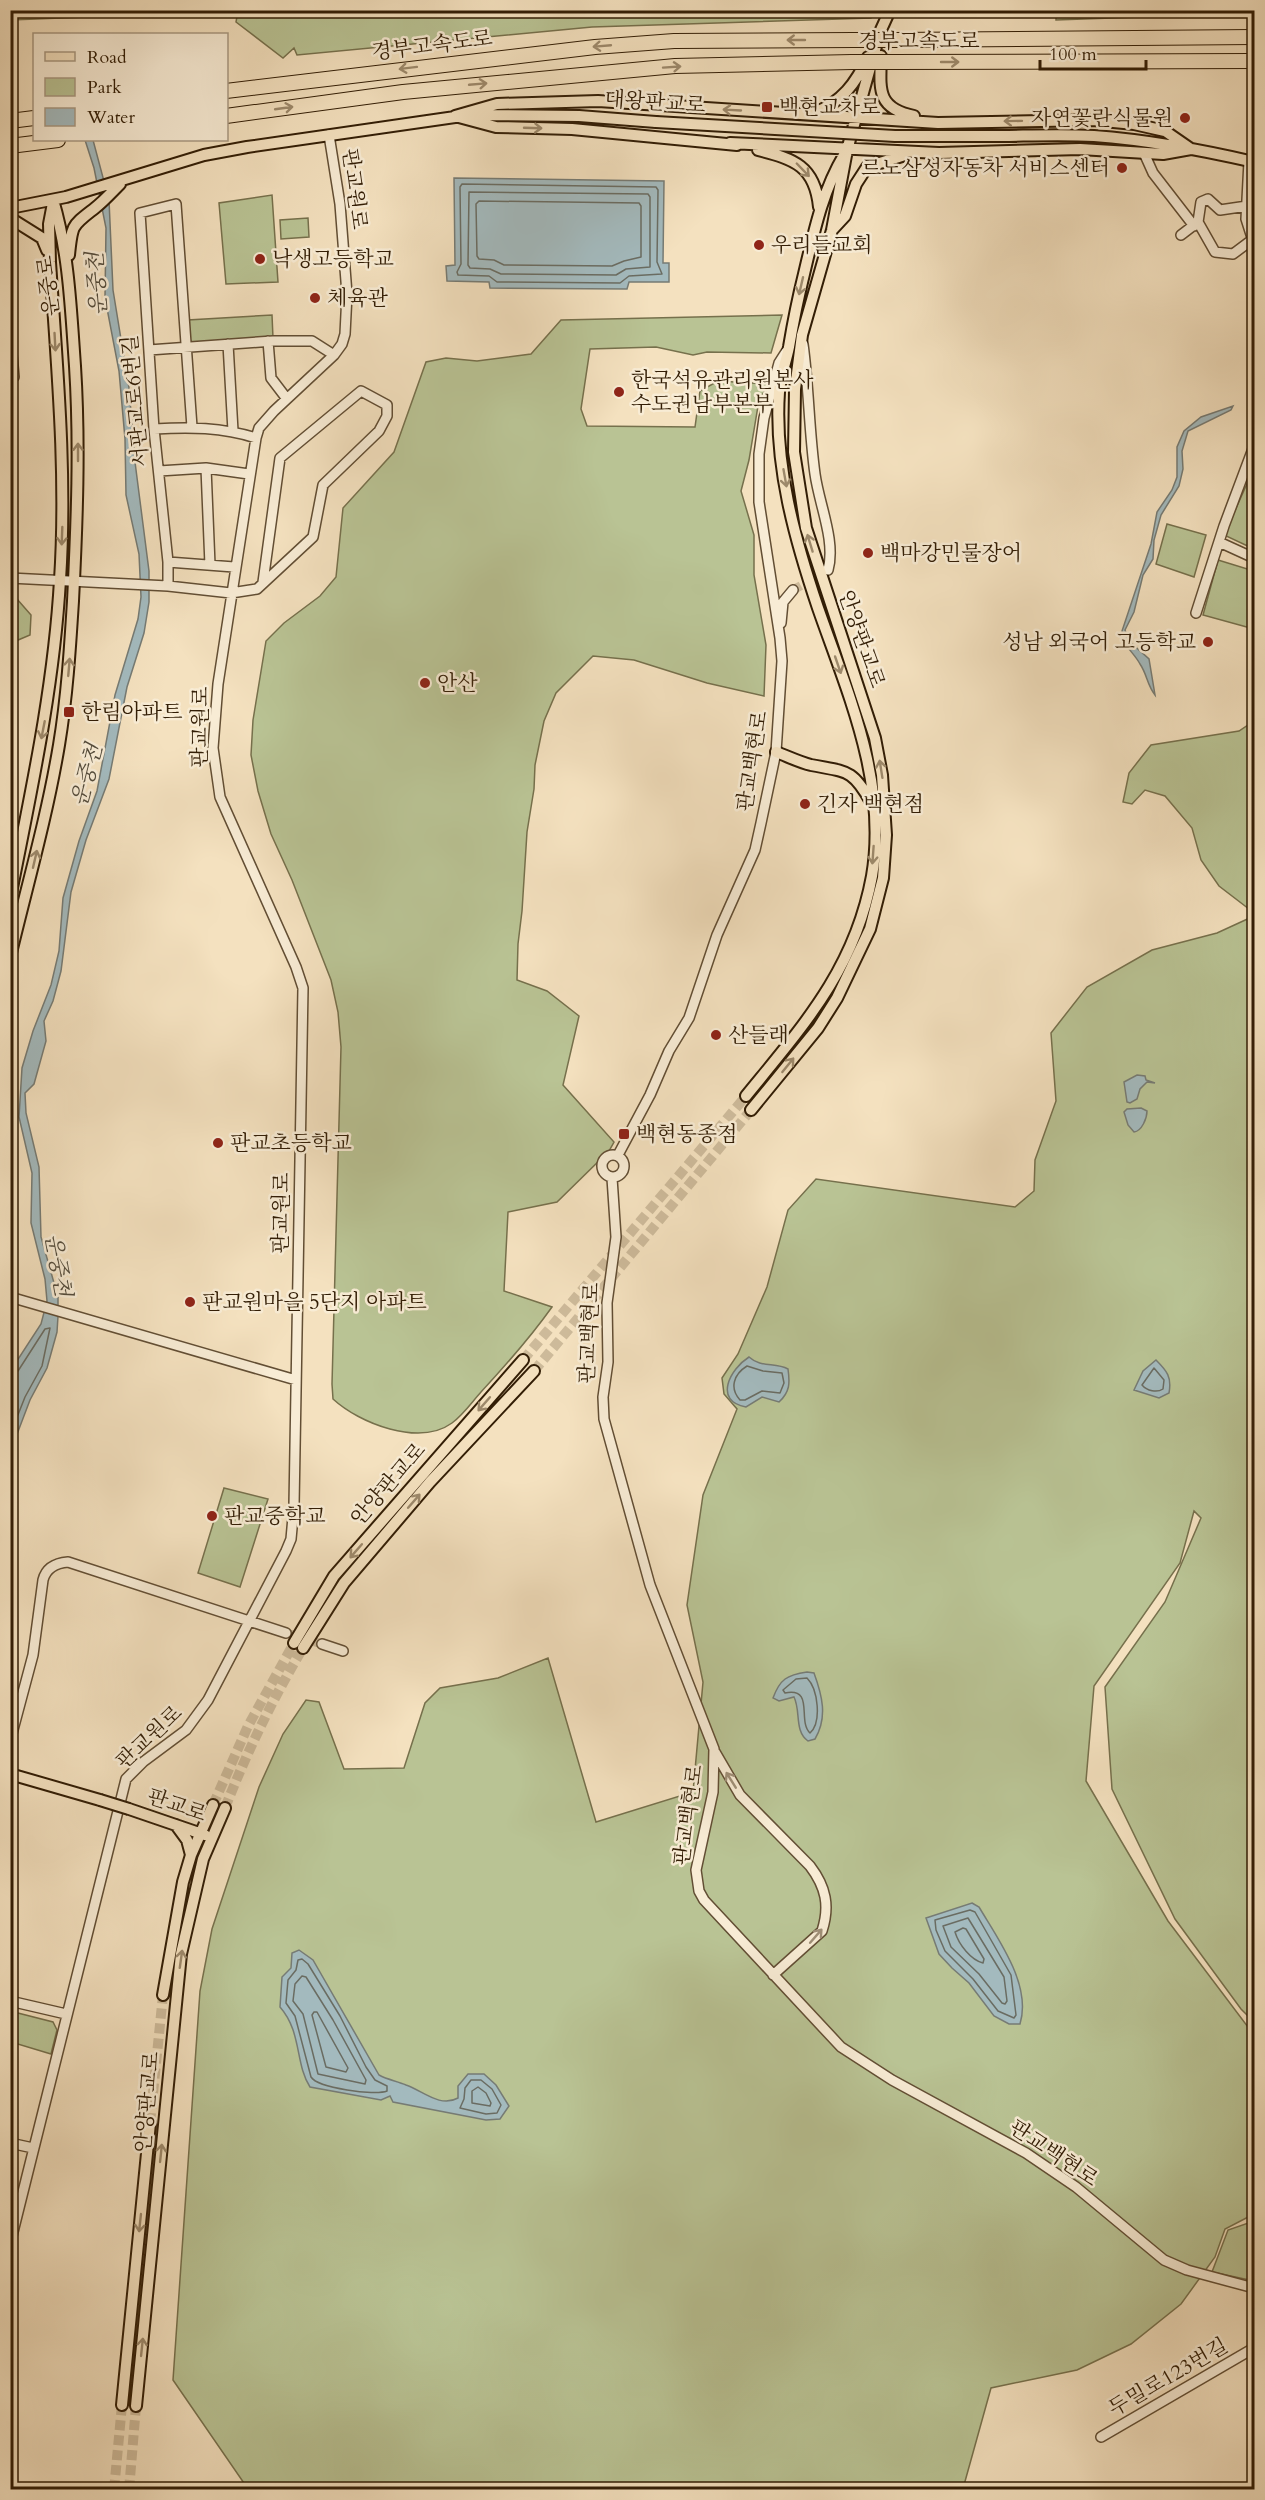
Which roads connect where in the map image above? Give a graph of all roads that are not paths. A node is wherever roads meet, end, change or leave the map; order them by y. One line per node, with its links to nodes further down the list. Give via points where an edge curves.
1 (890, 10): 2 (main road)
2 (880, 32): 6 (main road, via 861,71 840,100); 9 (main road, 안양판교로); 12 (main road, via 880,87 884,101 905,114)
3 (1254, 37): 5 (highway, 경부고속도로, one-way to 5, bridge, via 674,41)
4 (1254, 61): 7 (highway, 경부고속도로, one-way to 4, bridge, via 403,92 675,66)
5 (228, 92)
6 (811, 114): 8 (main road, 대왕판교로, one-way to 8, via 598,101 497,104); 9 (main road, 대왕판교로)
7 (228, 116)
8 (455, 116): 13 (main road, 대왕판교로); 15 (main road, one-way to 15, via 496,127 572,129); 17 (main road, 대왕판교로, bridge, via 517,114 895,136 1093,136)
9 (857, 116): 12 (main road, 대왕판교로); 18 (main road, 안양판교로)
10 (33, 118): 11 (highway)
11 (10, 122)
12 (938, 123): 17 (main road, 대왕판교로, one-way to 12, via 1165,131 1134,124 1093,120)
13 (330, 135): 22 (main road, 대왕판교로, via 204,155); 42 (street, 판교원로, via 347,294 345,334)
14 (43, 141): 16 (highway)
15 (730, 143): 18 (main road, 대왕판교로); 26 (main road, one-way to 26, via 788,157 802,166 818,194)
16 (10, 146)
17 (1191, 148): 20 (main road, 대왕판교로, via 1163,154); 21 (main road, 대왕판교로)
18 (847, 150): 19 (main road, 대왕판교로); 26 (main road, 안양판교로); 29 (main road, 안양판교로)
19 (939, 153): 20 (main road, 대왕판교로, via 1080,149); 29 (main road, via 899,156 867,167 856,184 845,216)
20 (1144, 153): 28 (street, via 1153,173)
21 (1252, 161): 24 (street)
22 (122, 182): 23 (main road, 대왕판교로); 33 (main road, via 75,223)
23 (53, 200): 25 (main road); 32 (main road, 운중로); 33 (main road, 운중로)
24 (1247, 206): 28 (street, via 1220,210 1208,199 1201,202); 31 (street, via 1246,219)
25 (10, 208)
26 (819, 209): 40 (main road, 안양판교로, one-way to 40)
27 (10, 218): 32 (main road, via 42,237)
28 (1196, 224): 30 (street); 31 (street, via 1215,252 1233,254)
29 (832, 230): 35 (main road, 안양판교로)
30 (1181, 235)
31 (1254, 242)
32 (50, 262): 60 (main road, 운중로, one-way to 60, via 63,506)
33 (67, 276): 61 (main road, 운중로, one-way to 33, via 78,434)
34 (10, 332): 36 (street)
35 (802, 335): 58 (street, via 815,476 829,540); 74 (main road, 안양판교로, one-way to 35, via 818,1028 857,960 870,929 883,878 886,835 875,738 806,528 795,452 795,389)
36 (11, 337): 43 (street, via 14,376)
37 (268, 341): 38 (street); 42 (street, via 312,340); 44 (street, via 271,378)
38 (228, 345): 39 (street); 47 (street)
39 (188, 347): 41 (street); 41 (street, 서판교로6번길, via 176,204 140,213); 45 (street)
40 (789, 347): 63 (street, 판교백현로, via 778,363 759,454 759,502); 69 (main road, 안양판교로, one-way to 69, via 779,390 780,452 795,532 864,741)
41 (149, 350): 46 (street, 서판교로6번길)
42 (334, 355): 44 (street, 판교원로)
43 (10, 376)
44 (287, 399): 48 (street, 판교원로, via 259,428)
45 (192, 427): 46 (street); 47 (street)
46 (154, 429): 51 (street, 서판교로6번길)
47 (233, 431): 48 (street)
48 (256, 438): 52 (street, 판교원로)
49 (1254, 446): 53 (street)
50 (206, 468): 51 (street); 52 (street); 56 (street)
51 (159, 471): 55 (street, 서판교로6번길)
52 (249, 474): 57 (street, 판교원로)
53 (1219, 542): 54 (street); 66 (street)
54 (1254, 558)
55 (168, 562): 56 (street); 64 (street, 서판교로6번길)
56 (210, 565): 57 (street)
57 (234, 567): 65 (street, 판교원로)
58 (828, 570)
59 (10, 578): 60 (street)
60 (60, 580): 61 (street); 70 (main road, 운중로, one-way to 70, via 48,705)
61 (75, 582): 64 (street); 71 (main road, 운중로, one-way to 61, via 35,864 59,746 70,666)
62 (263, 582): 62 (street, via 313,537 323,485 379,431 387,416 387,405 361,391 280,458); 65 (street, via 257,589)
63 (771, 584): 67 (street, 판교백현로); 67 (street, via 781,591 793,590 783,602)
64 (168, 586): 65 (street)
65 (231, 593): 80 (street, 판교원로, via 213,735 220,797 303,988)
66 (1196, 613)
67 (780, 638): 68 (street, 판교백현로)
68 (776, 752): 69 (main road, via 811,765 843,770 856,778); 75 (street, 판교백현로, via 755,850 717,935 698,996)
69 (874, 807): 73 (main road, 안양판교로, one-way to 73, via 872,876 847,956 808,1021)
70 (10, 898)
71 (14, 922): 72 (main road, 운중로)
72 (10, 957)
73 (746, 1096)
74 (751, 1110)
75 (618, 1155): 76 (street, via 624,1170); 76 (street, via 606,1157 602,1163 603,1171)
76 (612, 1178): 86 (street, 판교백현로, via 616,1237 607,1303 604,1419 650,1585)
77 (10, 1298): 80 (street)
78 (523, 1360): 79 (main road, 안양판교로, one-way to 79, via 334,1576 298,1645 344,1583 430,1482)
79 (534, 1371)
80 (296, 1380): 81 (street, 판교원로, via 291,1539)
81 (250, 1621): 82 (street); 85 (street, via 73,1563 54,1565 43,1580 30,1671); 96 (street, 판교원로, via 196,1719 126,1779)
82 (286, 1633)
83 (322, 1644): 84 (street)
84 (343, 1650)
85 (10, 1741)
86 (714, 1749): 93 (street, 판교백현로, via 713,1792 696,1870 699,1891); 93 (street, one-way to 86, via 822,1931 826,1899 810,1866 740,1795)
87 (10, 1773): 89 (main road, 판교로, bridge)
88 (225, 1808): 91 (main road, 안양판교로)
89 (175, 1825): 90 (main road, 판교로); 90 (main road, via 197,1824 212,1809); 92 (main road, via 187,1840)
90 (200, 1834): 91 (main road, 판교로); 92 (main road)
91 (212, 1838): 104 (main road, 안양판교로, one-way to 91, via 181,1954 196,1885)
92 (191, 1855): 94 (main road, via 177,1909)
93 (773, 1975): 101 (street, 판교백현로, via 841,2047 892,2080 1026,2153 1076,2187 1164,2260)
94 (163, 1995)
95 (10, 2001): 96 (street)
96 (66, 2014): 99 (street, 판교원로)
97 (150, 2123): 103 (main road, 안양판교로, one-way to 103)
98 (10, 2143): 99 (street)
99 (33, 2148): 100 (street, 판교원로)
100 (10, 2244)
101 (1254, 2288)
102 (1254, 2348): 105 (street, 두밀로123번길)
103 (122, 2405)
104 (136, 2406)
105 (1101, 2437)

